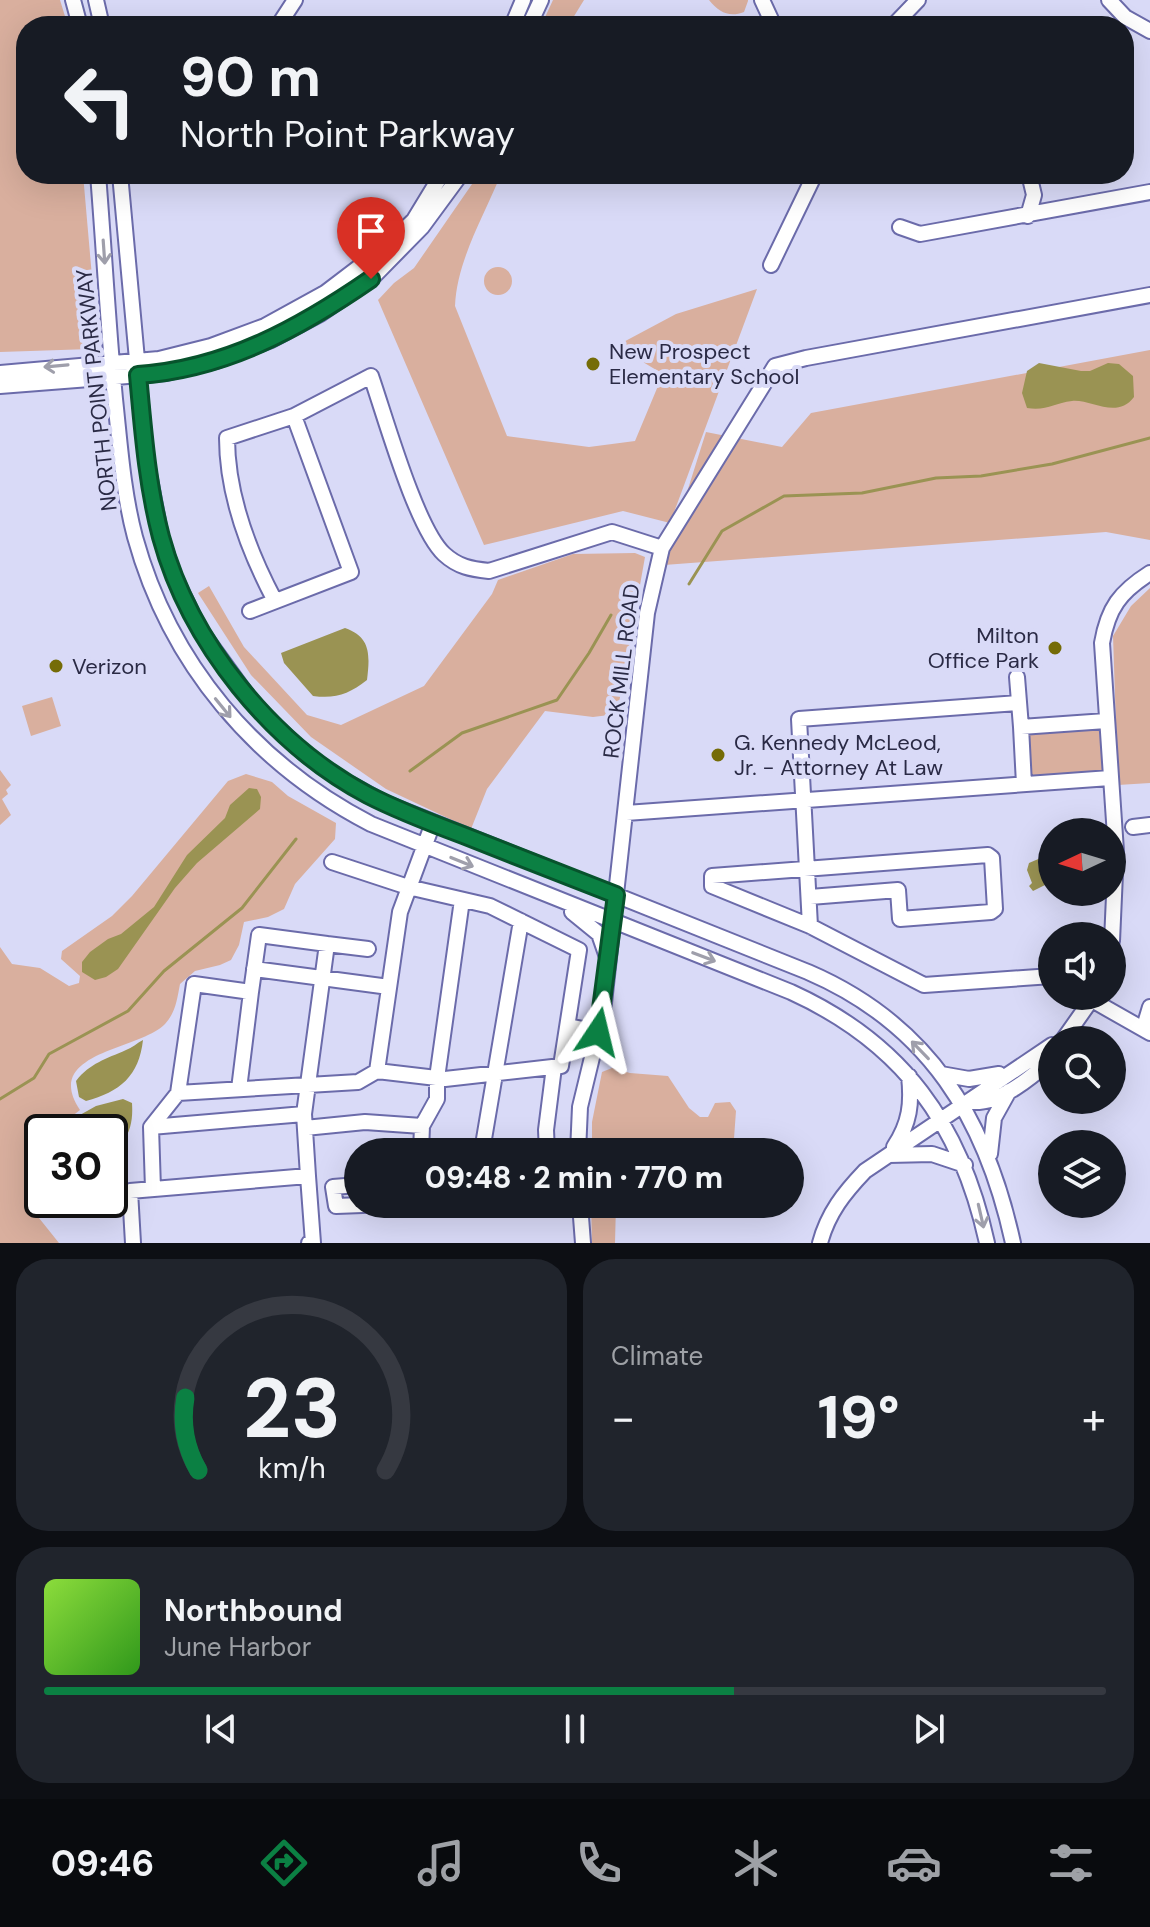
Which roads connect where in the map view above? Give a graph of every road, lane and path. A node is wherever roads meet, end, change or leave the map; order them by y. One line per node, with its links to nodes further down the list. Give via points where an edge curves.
1 (918, 0): 3 (street)
2 (1109, 0): 4 (street)
3 (903, 16)
4 (1124, 16)
5 (99, 184): 17 (street, NORTH POINT PARKWAY, one-way to 17)
6 (121, 184): 16 (street, NORTH POINT PARKWAY)
7 (436, 184): 16 (street, via 414,220 363,266 313,300 238,337)
8 (454, 184): 16 (street, via 400,251 371,279 320,314 216,361 176,371)
9 (810, 184): 14 (street)
10 (1031, 184): 12 (street)
11 (1150, 192): 12 (street)
12 (1028, 216): 13 (street, via 920,234)
13 (900, 227)
14 (771, 265)
15 (1150, 295): 21 (street, ROCK MILL ROAD, via 775,366)
16 (137, 368): 17 (street); 25 (street, NORTH POINT PARKWAY, via 159,529 174,576)
17 (113, 370): 18 (street, one-way to 18); 19 (street); 26 (street, NORTH POINT PARKWAY, via 124,485 135,534)
18 (0, 373)
19 (0, 386)
20 (294, 416): 21 (street, via 371,376 421,518 441,552 457,565 489,571 612,532); 23 (street, via 227,438 232,493 256,565); 23 (street, via 351,572)
21 (662, 548): 34 (street, ROCK MILL ROAD, via 639,664)
22 (1150, 573): 29 (street, via 1116,601 1104,628)
23 (275, 601): 24 (street)
24 (250, 611)
25 (202, 633): 26 (street); 35 (street, NORTH POINT PARKWAY, via 255,706 305,754 368,795)
26 (178, 644): 38 (street, NORTH POINT PARKWAY, one-way to 38, via 231,717 283,768 349,813)
27 (1017, 677): 28 (street)
28 (1019, 703): 30 (street); 33 (street, via 799,719)
29 (1106, 721): 30 (street); 31 (street)
30 (1021, 727): 32 (street)
31 (1110, 778): 32 (street); 48 (street, via 1116,851)
32 (1024, 784): 33 (street)
33 (803, 800): 34 (street); 40 (street)
34 (626, 813): 42 (street, ROCK MILL ROAD)
35 (433, 823): 38 (street); 42 (street, NORTH POINT PARKWAY)
36 (1150, 825): 37 (street)
37 (1133, 827)
38 (425, 847): 41 (street); 44 (street, NORTH POINT PARKWAY, one-way to 44)
39 (332, 862): 41 (street)
40 (808, 869): 43 (street); 43 (street, via 988,855 995,909 900,919 898,890); 49 (street, via 712,876 712,886)
41 (408, 887): 45 (street); 56 (street)
42 (616, 895): 47 (street, ROCK MILL ROAD); 69 (street, NORTH POINT PARKWAY, one-way to 42, via 894,1025 843,989)
43 (810, 897): 49 (street)
44 (552, 898): 47 (street, NORTH POINT PARKWAY); 52 (street, via 599,934)
45 (462, 900): 46 (street); 71 (street)
46 (521, 921): 60 (street, via 579,950); 68 (street)
47 (613, 922): 52 (street, ROCK MILL ROAD); 70 (street, NORTH POINT PARKWAY, one-way to 70, via 812,1002 868,1037)
48 (1113, 922)
49 (810, 926): 54 (street, via 924,985)
50 (327, 944): 51 (street); 53 (street, via 259,935); 55 (street)
51 (368, 949)
52 (609, 963): 62 (street, ROCK MILL ROAD)
53 (254, 969): 55 (street); 57 (street)
54 (1038, 977)
55 (323, 978): 56 (street); 72 (street)
56 (389, 987): 65 (street)
57 (251, 992): 73 (street); 75 (street, via 194,984)
58 (1150, 1007): 61 (street)
59 (1114, 1010): 61 (street)
60 (568, 1026): 62 (street); 64 (street, via 561,1066)
61 (1147, 1030)
62 (598, 1032): 84 (street, ROCK MILL ROAD, via 580,1107)
63 (1038, 1054): 66 (street)
64 (554, 1067): 68 (street); 83 (street)
65 (377, 1071): 71 (street); 72 (street, via 358,1082)
66 (1011, 1071): 69 (street, via 969,1079); 76 (street)
67 (1038, 1071): 74 (street)
68 (497, 1072): 71 (street); 82 (street)
69 (941, 1074): 76 (street, NORTH POINT PARKWAY)
70 (909, 1075): 77 (street, NORTH POINT PARKWAY); 85 (street, via 910,1113)
71 (437, 1078): 79 (street, via 437,1099)
72 (309, 1085): 73 (street); 78 (street)
73 (239, 1089): 75 (street)
74 (1009, 1090): 76 (street); 86 (street, via 994,1118)
75 (178, 1093): 80 (street)
76 (968, 1104): 77 (street); 86 (street, NORTH POINT PARKWAY)
77 (942, 1119): 85 (street); 87 (street, NORTH POINT PARKWAY)
78 (304, 1121): 79 (street); 80 (street); 88 (street)
79 (422, 1126): 81 (street)
80 (151, 1127): 91 (street)
81 (422, 1138)
82 (484, 1138)
83 (546, 1138)
84 (579, 1138)
85 (889, 1155): 87 (street, via 932,1154); 97 (street, via 842,1196)
86 (990, 1158): 99 (street, NORTH POINT PARKWAY)
87 (965, 1165): 98 (street, NORTH POINT PARKWAY, one-way to 98)
88 (309, 1182): 90 (street); 91 (street); 95 (street)
89 (344, 1186): 90 (street)
90 (333, 1187): 92 (street, via 336,1206)
91 (153, 1189): 94 (street, via 130,1191)
92 (344, 1206)
93 (581, 1218): 96 (street)
94 (133, 1243)
95 (309, 1243)
96 (583, 1243)
97 (820, 1243)
98 (987, 1243)
99 (1013, 1243)

